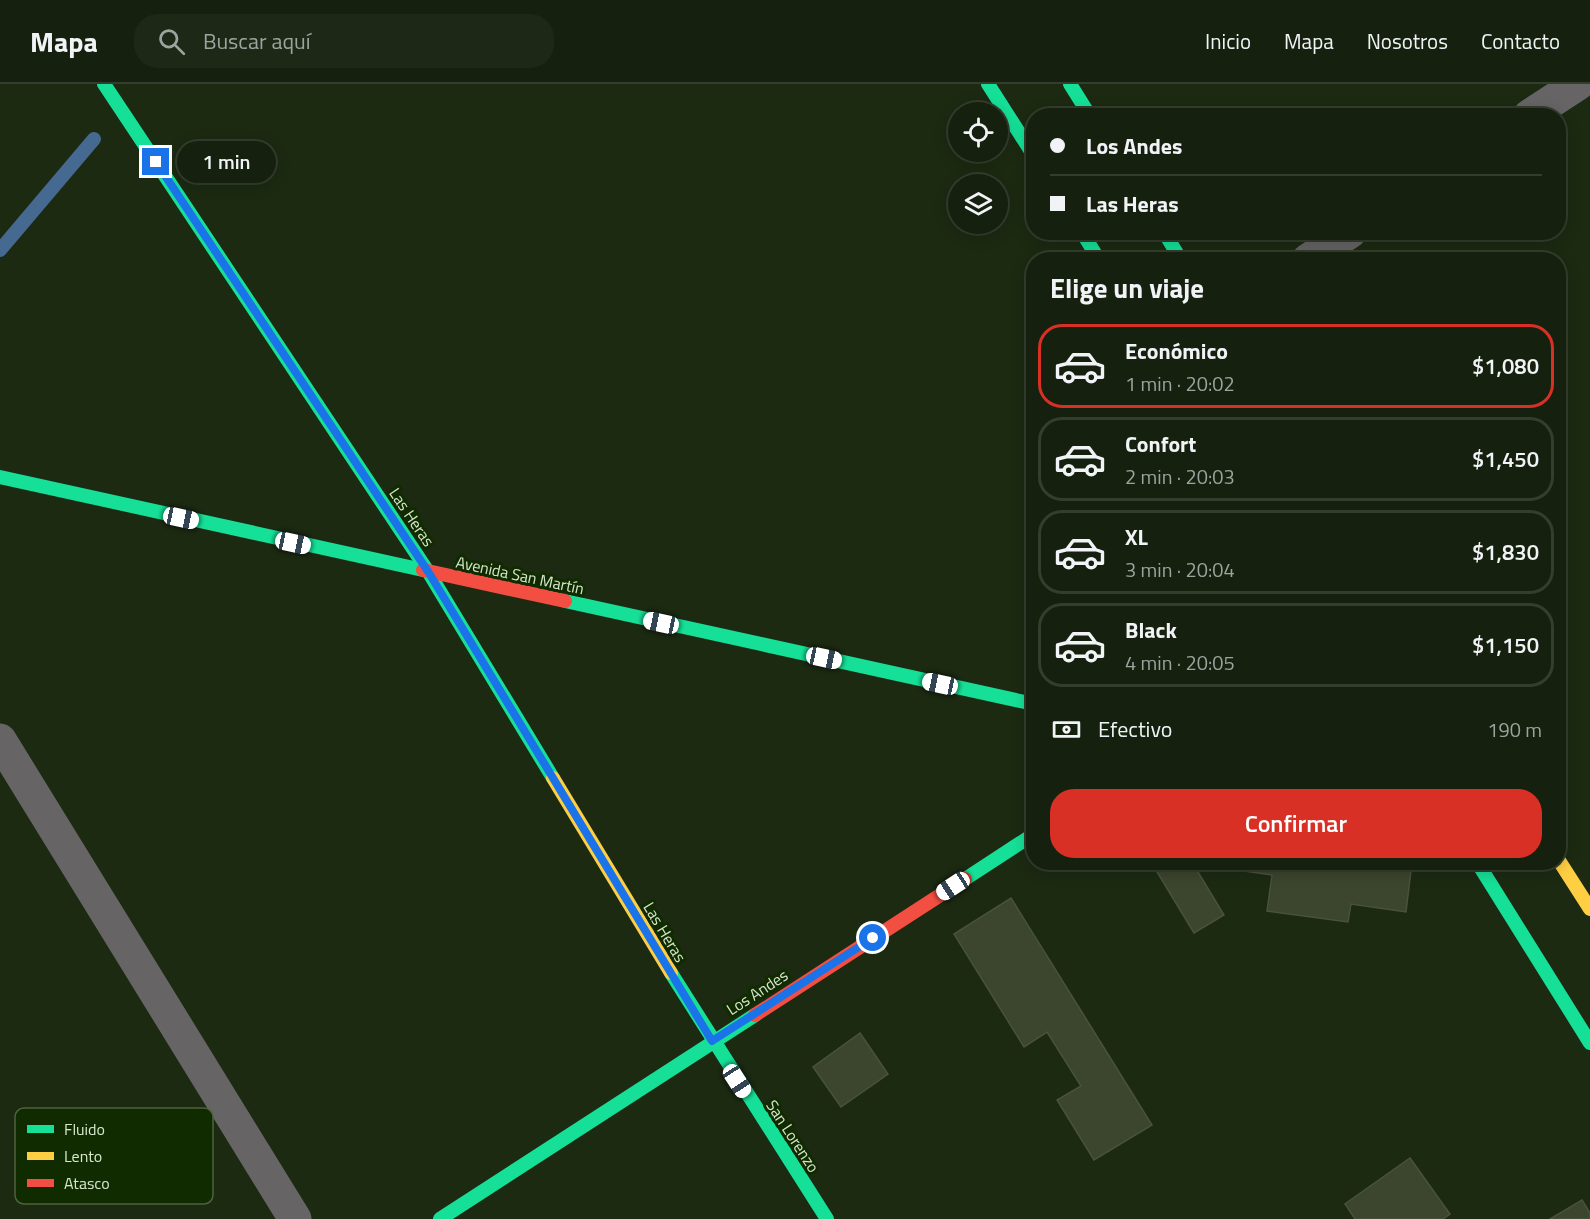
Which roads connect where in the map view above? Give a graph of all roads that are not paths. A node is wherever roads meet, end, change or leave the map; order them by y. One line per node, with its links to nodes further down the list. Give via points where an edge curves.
1 (104, 84): 11 (main road, Las Heras)
2 (988, 84): 7 (main road)
3 (1070, 84): 5 (main road)
4 (1578, 84): 6 (street)
5 (1085, 108)
6 (1541, 108)
7 (1026, 143)
8 (1338, 240): 9 (street)
9 (1320, 252)
10 (0, 477): 11 (main road, Avenida San Martín)
11 (429, 573): 12 (main road, Avenida San Martín); 18 (main road, Las Heras)
12 (1026, 702)
13 (0, 740): 20 (street)
14 (1026, 839): 18 (main road, Los Andes)
15 (1482, 870): 19 (main road)
16 (1565, 870): 17 (main road)
17 (1590, 909)
18 (712, 1041): 21 (main road, Los Andes); 22 (main road, San Lorenzo)
19 (1590, 1042)
20 (295, 1219)
21 (440, 1219)
22 (827, 1219)

